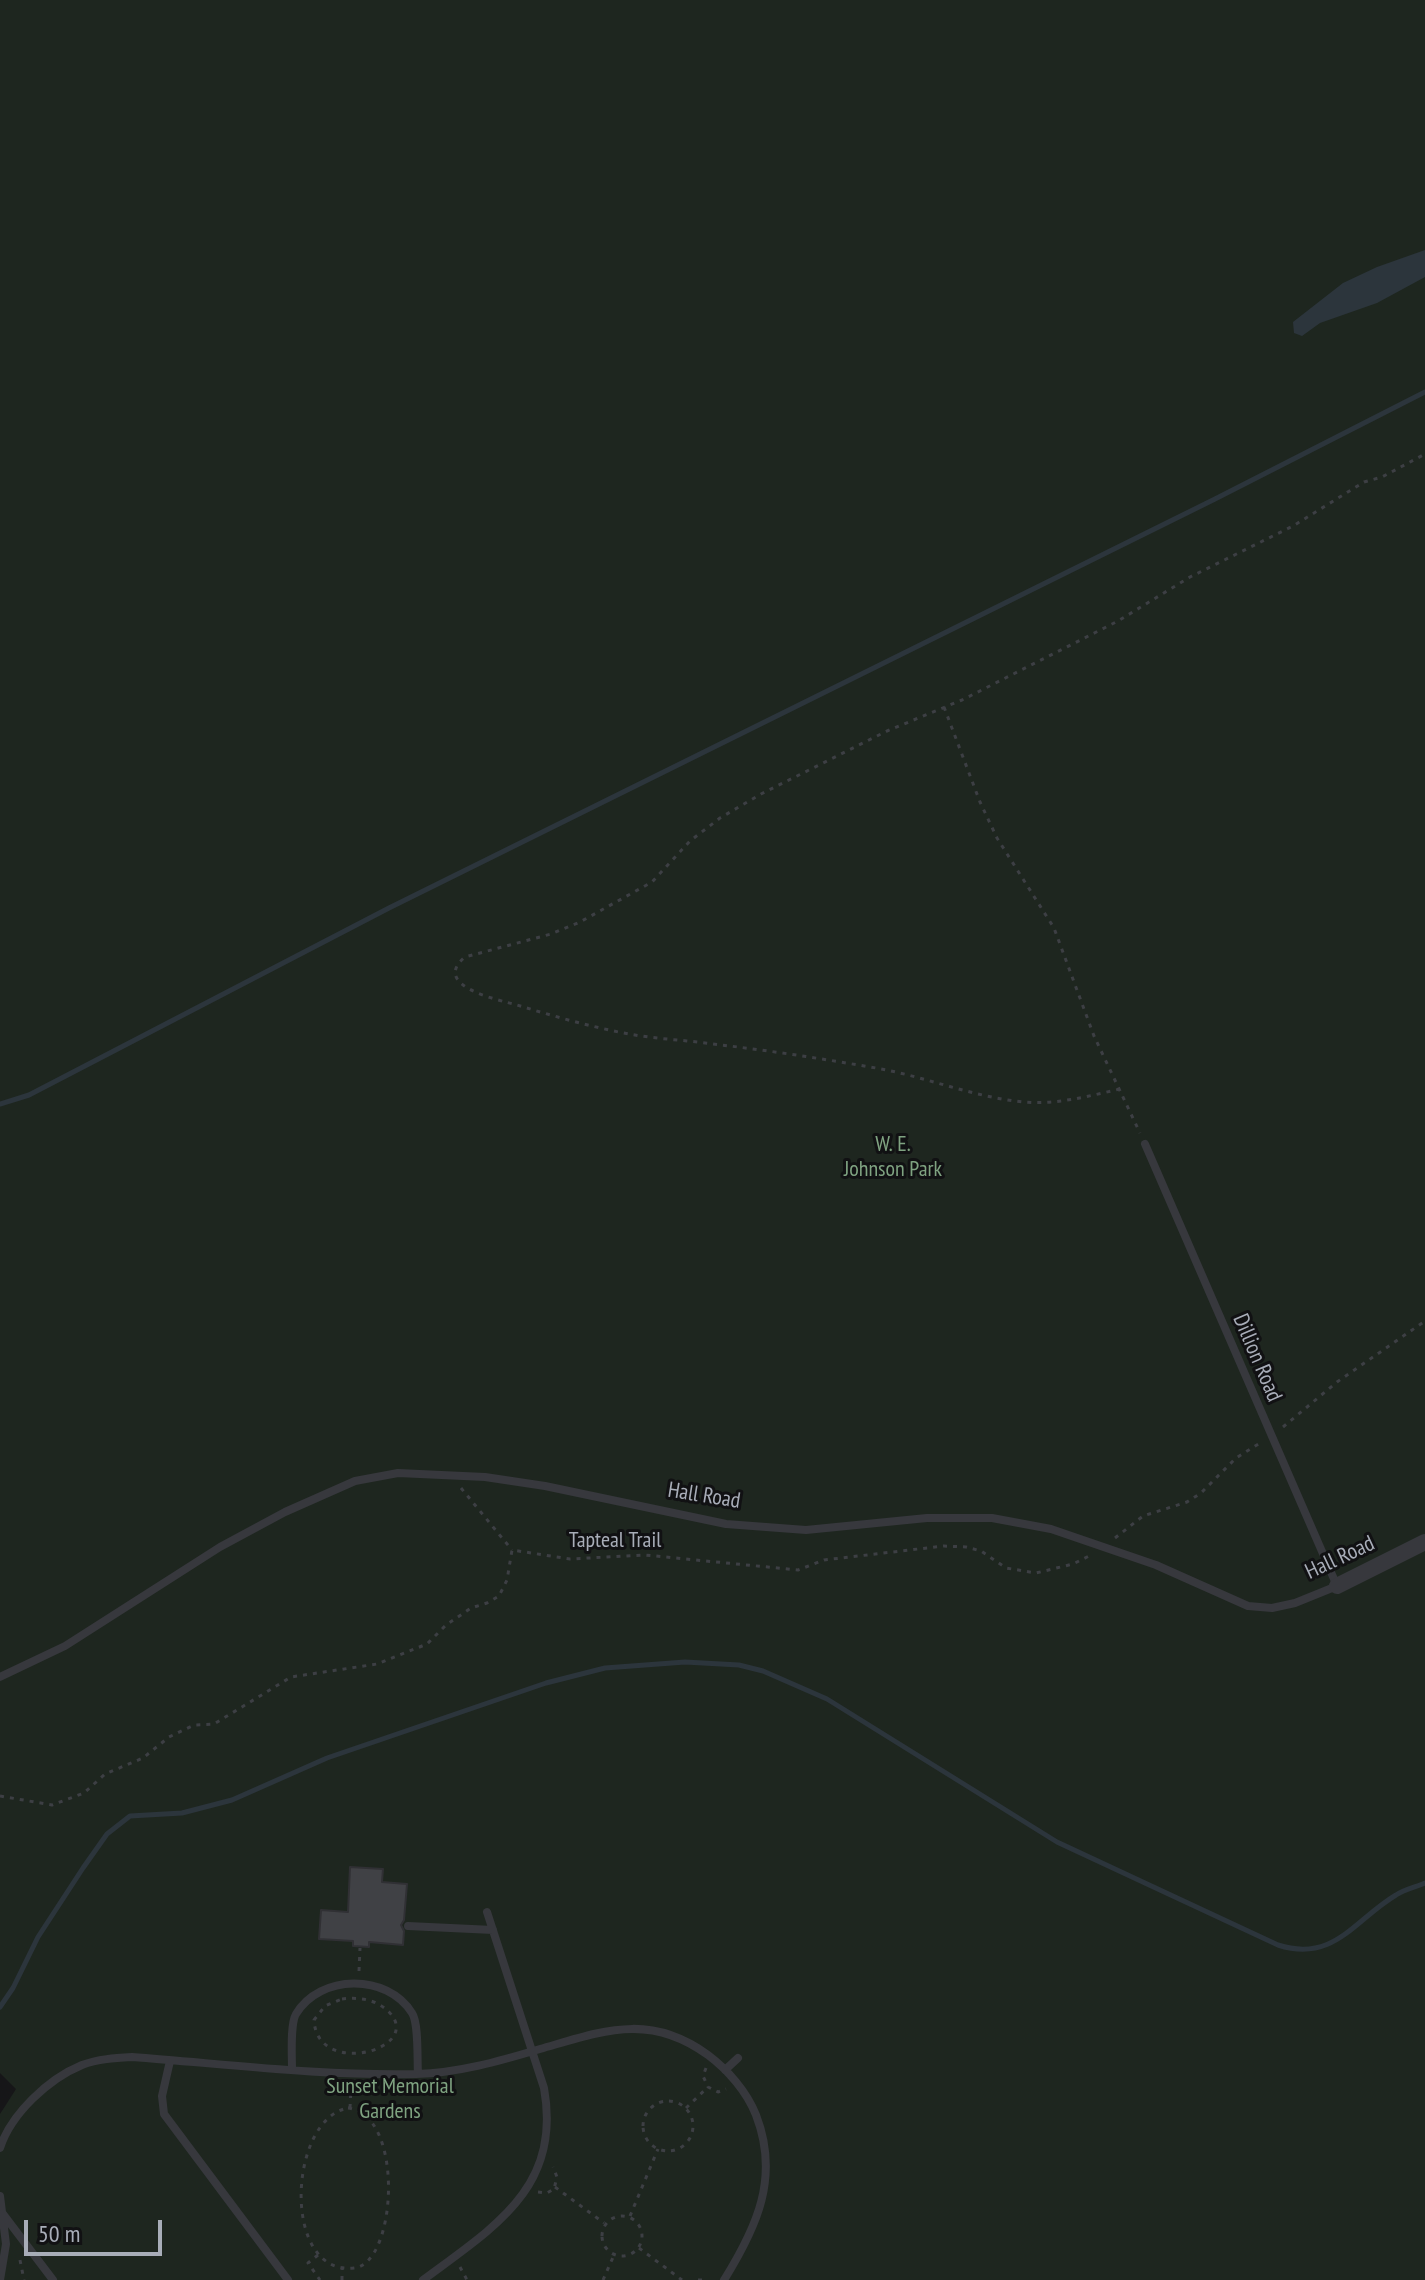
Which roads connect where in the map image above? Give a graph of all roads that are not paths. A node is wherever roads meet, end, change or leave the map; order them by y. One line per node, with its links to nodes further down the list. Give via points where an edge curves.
1 (1145, 1144): 3 (lane, Dillion Road)
2 (1425, 1542): 3 (street, Hall Road)
3 (1337, 1586): 4 (lane, Hall Road, via 1295,1603 1248,1606 1102,1546 992,1518 927,1518 806,1530 726,1524 545,1486 398,1473 355,1481 299,1506 220,1547 65,1646)
4 (0, 1677)
5 (487, 1912): 7 (lane)
6 (408, 1926): 7 (lane)
7 (493, 1930): 8 (lane)
8 (533, 2051): 12 (lane, via 628,2028 683,2040); 13 (lane); 20 (lane, via 548,2108 545,2149 536,2175 510,2212)
9 (738, 2058): 12 (lane)
10 (170, 2061): 11 (lane); 14 (lane, via 132,2057 81,2065 36,2097 12,2124); 19 (lane, via 162,2096 164,2114)
11 (292, 2069): 13 (lane); 13 (lane, via 294,2016 323,1990 343,1983 387,1990 414,2015)
12 (725, 2070): 21 (lane, via 754,2109 766,2179 760,2212)
13 (418, 2074)
14 (0, 2148)
15 (0, 2196): 16 (lane)
16 (3, 2214): 17 (lane, via 6,2244); 18 (lane)
17 (0, 2280)
18 (53, 2280)
19 (288, 2280)
20 (423, 2280)
21 (724, 2280)

